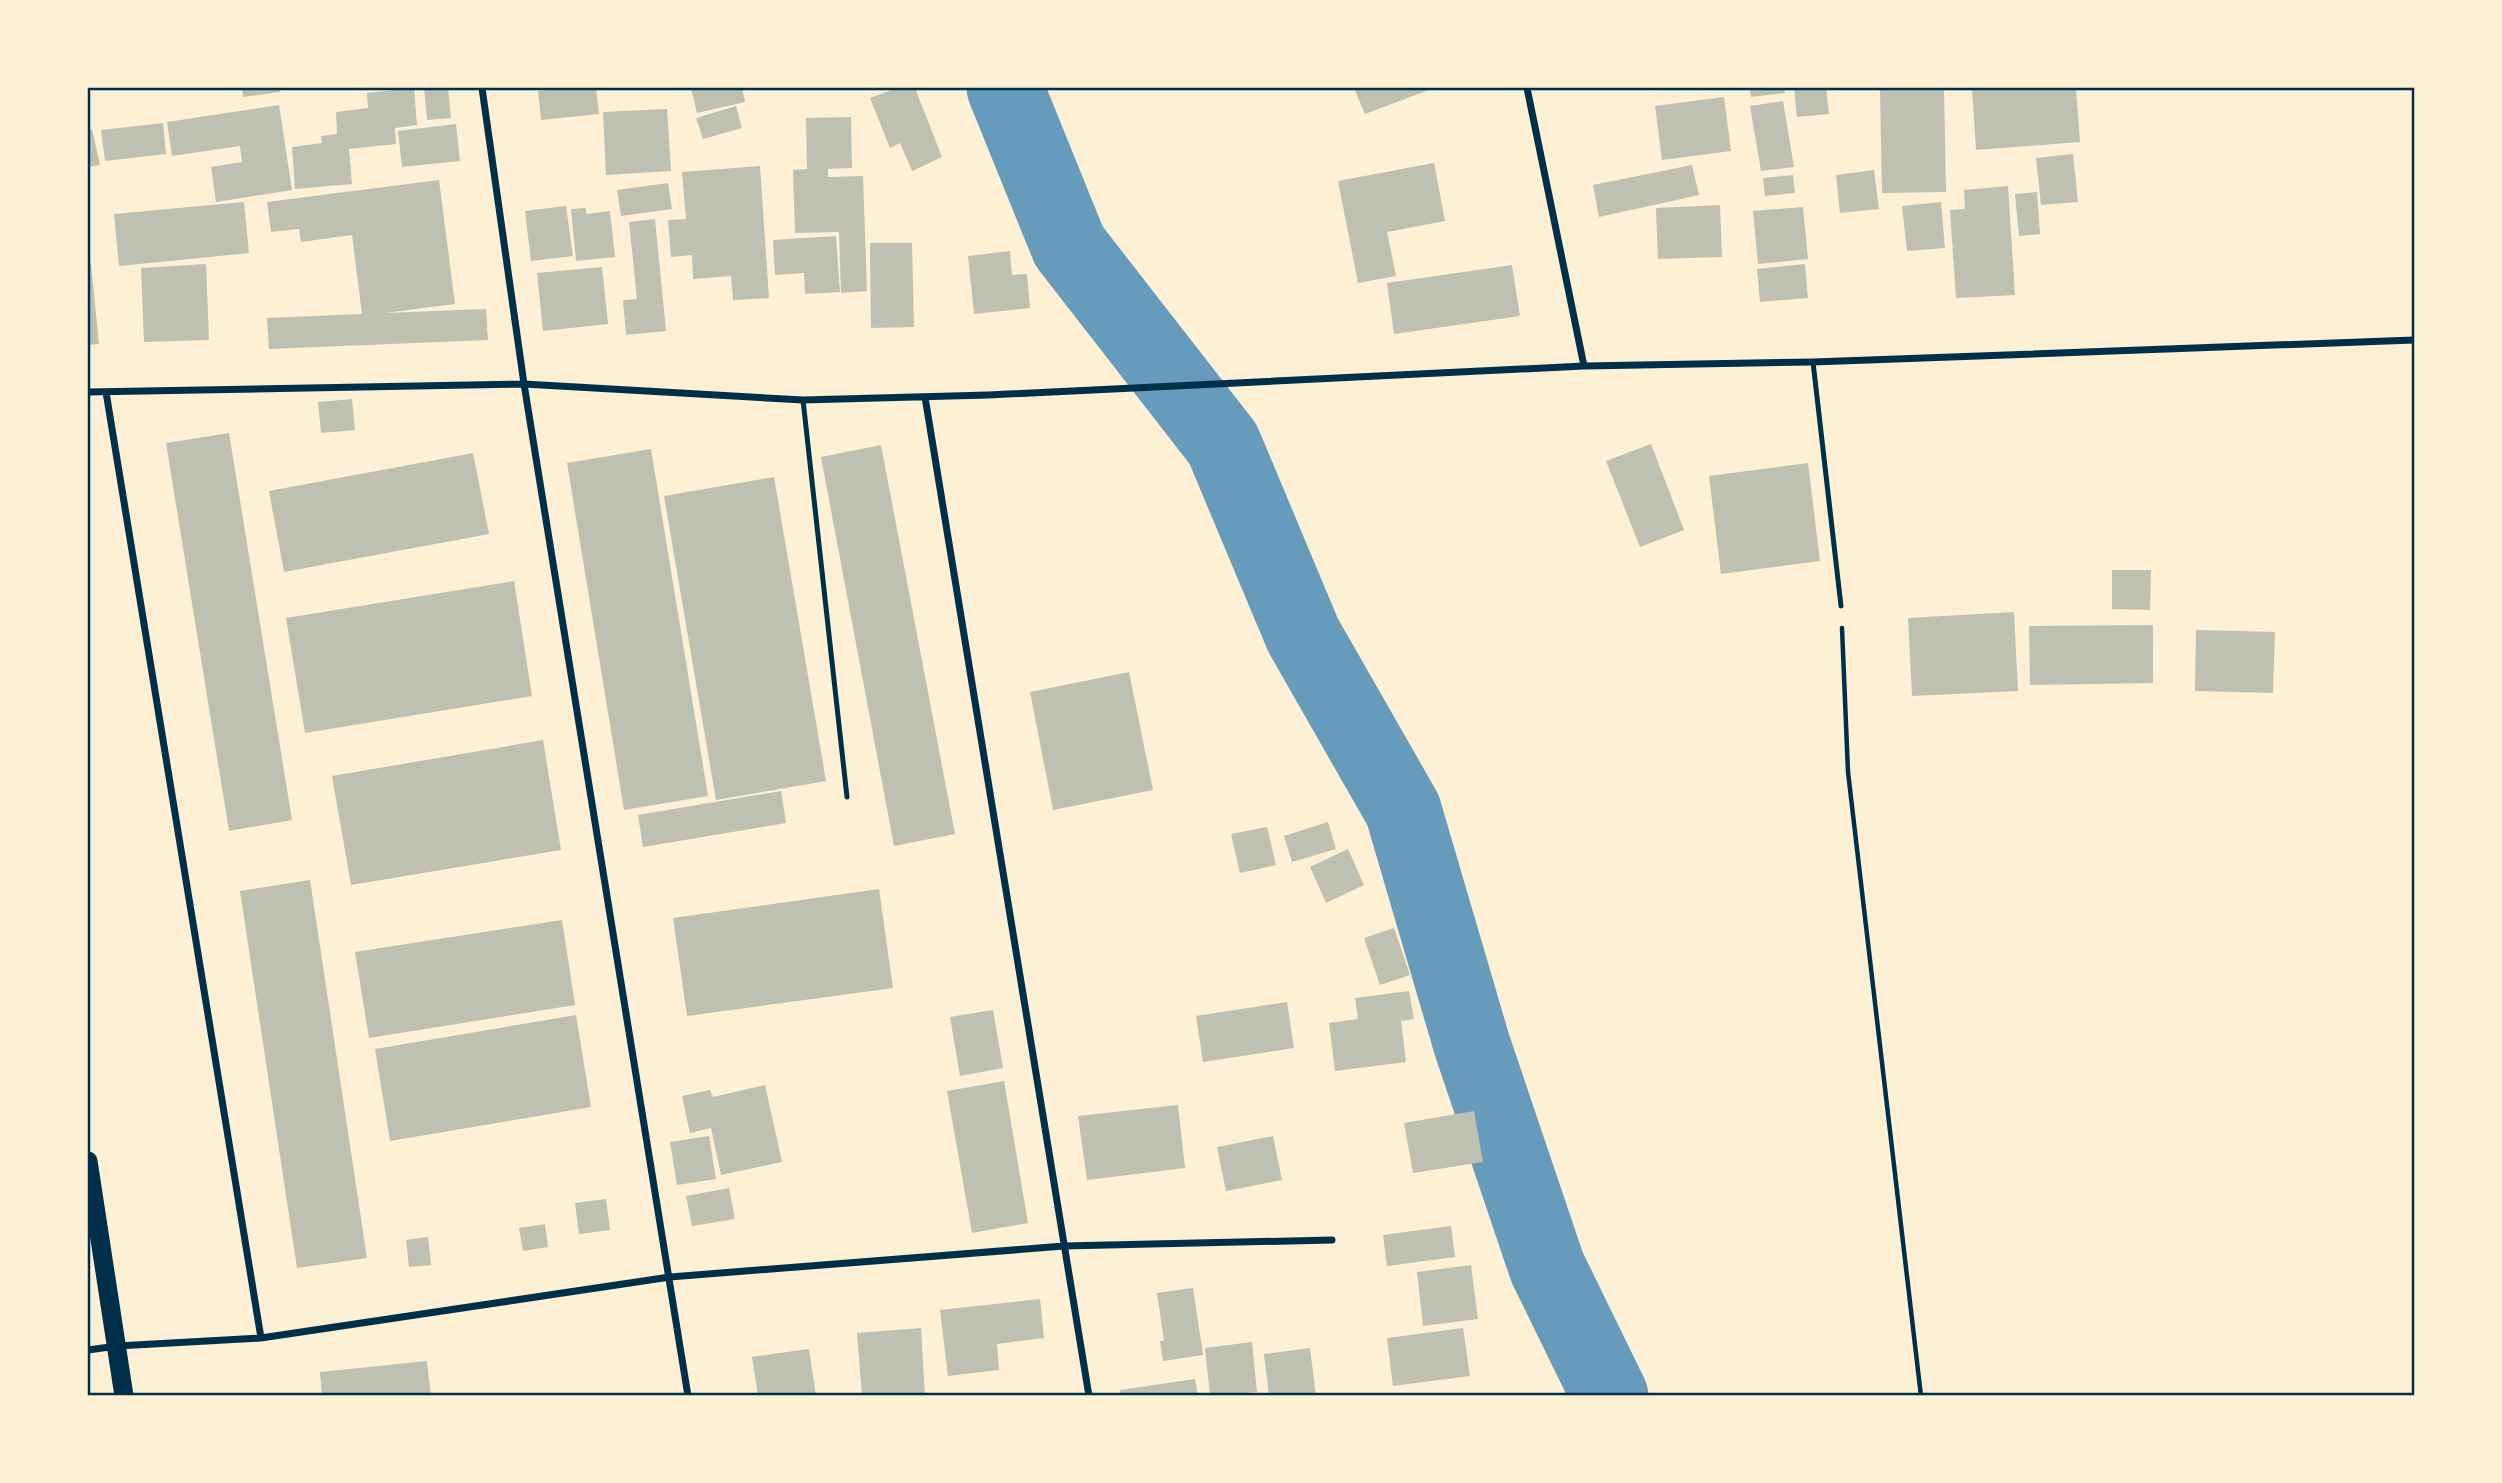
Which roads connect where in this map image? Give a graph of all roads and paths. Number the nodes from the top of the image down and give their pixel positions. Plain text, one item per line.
1 (482, 88) edge
2 (1527, 88) edge
3 (2414, 340) edge
4 (1813, 362) junction
5 (1584, 366) junction
6 (524, 384) junction
7 (106, 391) junction
8 (88, 392) edge
9 (925, 397) junction
10 (803, 400) junction
11 (1842, 607) joint
12 (847, 797) dead end
13 (88, 1161) edge
14 (1332, 1240) dead end
15 (1064, 1246) junction
16 (670, 1277) junction
17 (261, 1338) junction
18 (117, 1346) junction
19 (88, 1350) edge
20 (124, 1395) edge
21 (688, 1395) edge
22 (1089, 1395) edge
23 (1921, 1395) edge

1 - 6 street
2 - 5 street
3 - 4 street
4 - 5 street
4 - 11 lane
5 - 9 street
6 - 7 street
6 - 10 street
6 - 16 street
7 - 8 street
7 - 17 street
9 - 10 street
9 - 15 street
10 - 12 lane
11 - 23 path
13 - 18 highway
14 - 15 street
15 - 16 street
15 - 22 street
16 - 17 street
16 - 21 street
17 - 18 street
18 - 19 street
18 - 20 highway

